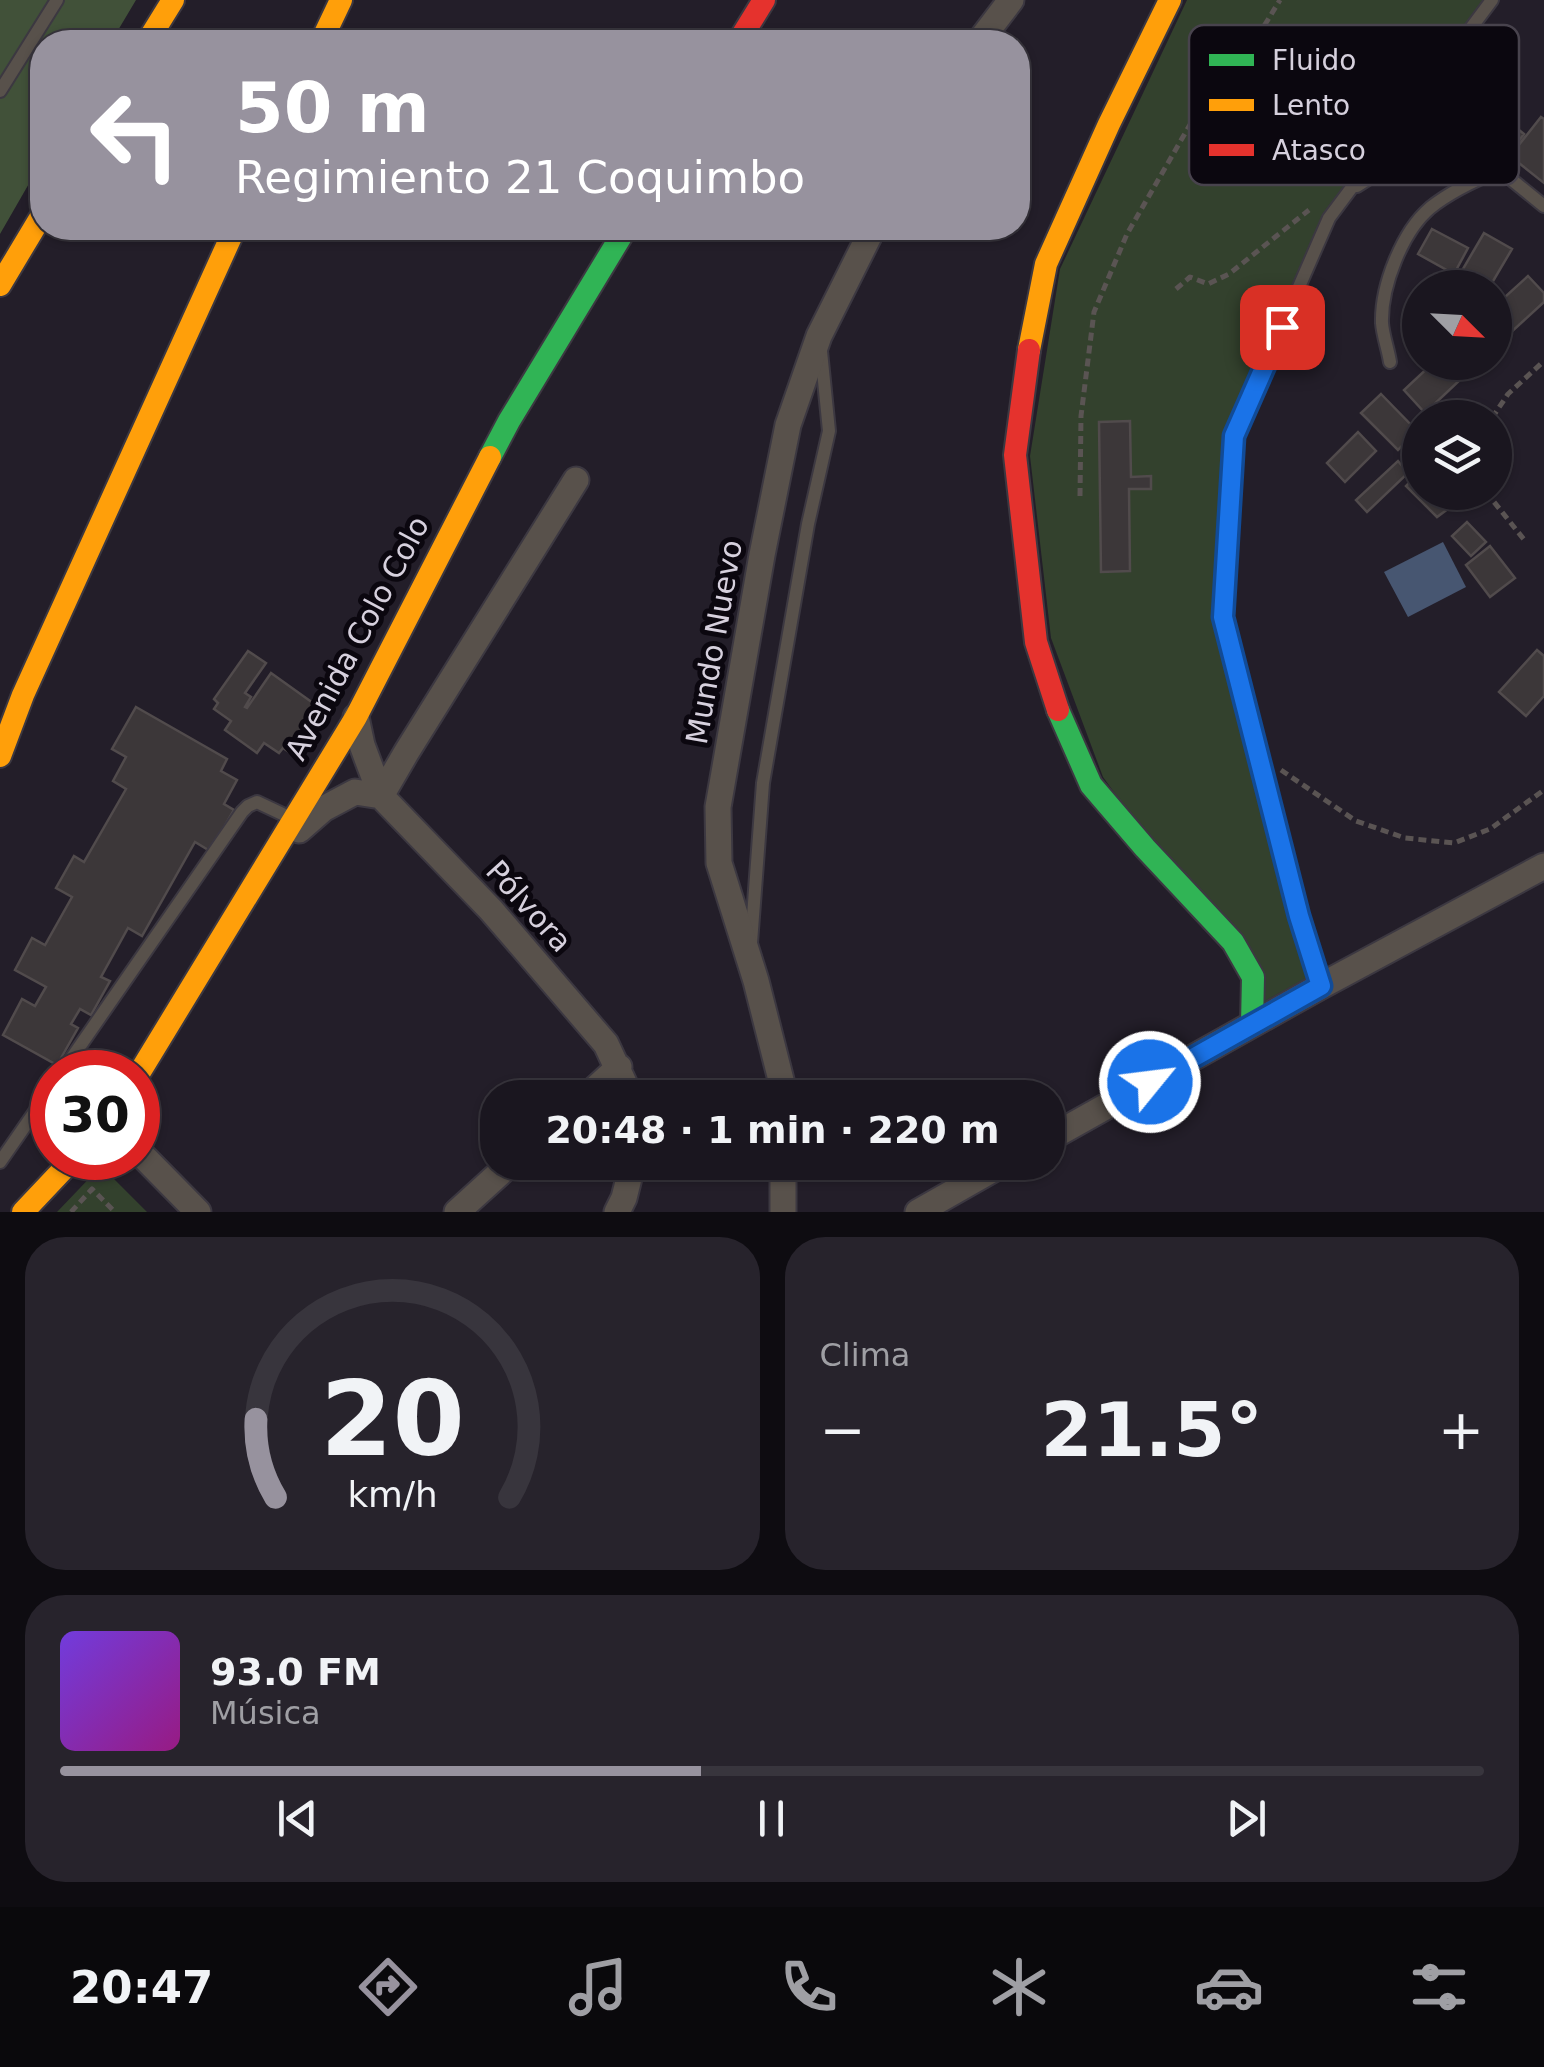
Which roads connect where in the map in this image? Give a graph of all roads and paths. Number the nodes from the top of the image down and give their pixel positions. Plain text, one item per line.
1 (57, 0) edge
2 (172, 0) edge
3 (341, 0) edge
4 (764, 0) edge
5 (1011, 0) edge
6 (1170, 0) edge
7 (1280, 0) edge
8 (1492, 0) edge
9 (1265, 25) edge
10 (1473, 25) edge
11 (38, 30) edge
12 (154, 30) edge
13 (326, 30) edge
14 (745, 30) edge
15 (988, 30) edge
16 (30, 43) edge
17 (0, 90) edge
18 (1189, 126) edge
19 (1354, 185) edge
20 (1358, 185) edge
21 (1465, 185) edge
22 (1518, 185) edge
23 (1350, 190) junction
24 (1544, 206) edge
25 (1312, 208) dead end
26 (30, 235) edge
27 (230, 240) edge
28 (619, 240) edge
29 (867, 240) edge
30 (0, 285) edge
31 (1176, 289) dead end
32 (819, 336) junction
33 (1544, 361) edge
34 (1390, 362) dead end
35 (1504, 400) edge
36 (576, 480) dead end
37 (1080, 496) dead end
38 (1500, 510) edge
39 (1526, 542) dead end
40 (356, 717) junction
41 (1258, 754) junction
42 (0, 756) edge
43 (1544, 790) edge
44 (382, 796) junction
45 (295, 820) junction
46 (277, 850) junction
47 (1544, 866) edge
48 (750, 961) junction
49 (1321, 986) junction
50 (1252, 1024) junction
51 (77, 1050) edge
52 (153, 1050) edge
53 (618, 1067) junction
54 (604, 1080) edge
55 (623, 1080) edge
56 (781, 1080) edge
57 (30, 1119) edge
58 (1065, 1129) edge
59 (0, 1162) edge
60 (160, 1174) edge
61 (53, 1180) edge
62 (493, 1180) edge
63 (628, 1180) edge
64 (783, 1180) edge
65 (974, 1180) edge
66 (23, 1212) edge
67 (71, 1212) edge
68 (115, 1212) edge
69 (198, 1212) edge
70 (458, 1212) edge
71 (617, 1212) edge
72 (783, 1212) edge
73 (918, 1212) edge

1 - 11 lane
2 - 12 street
3 - 13 street
4 - 14 street
5 - 15 street
6 - 50 street
7 - 9 path
8 - 10 lane
16 - 17 lane
18 - 37 path
19 - 23 lane
20 - 23 lane
21 - 34 lane
22 - 24 lane
23 - 41 lane
25 - 31 path
26 - 30 street
27 - 42 street
28 - 40 street, Avenida Colo Colo
29 - 32 street, Mundo Nuevo
32 - 48 lane, Mundo Nuevo
32 - 48 street, Mundo Nuevo
33 - 35 path
36 - 44 street
38 - 39 path
40 - 44 street, Pólvora
40 - 45 street, Avenida Colo Colo
41 - 43 path
41 - 49 lane
44 - 46 street
44 - 53 street, Pólvora
45 - 46 street, Avenida Colo Colo
45 - 51 lane
46 - 52 street, Avenida Colo Colo
47 - 49 street
48 - 56 street, Mundo Nuevo
49 - 50 street
50 - 58 street
53 - 54 street
53 - 55 street, Pólvora
57 - 59 lane
60 - 69 street
61 - 66 street
62 - 70 street
63 - 71 street
64 - 72 street
65 - 73 street
67 - 68 path

